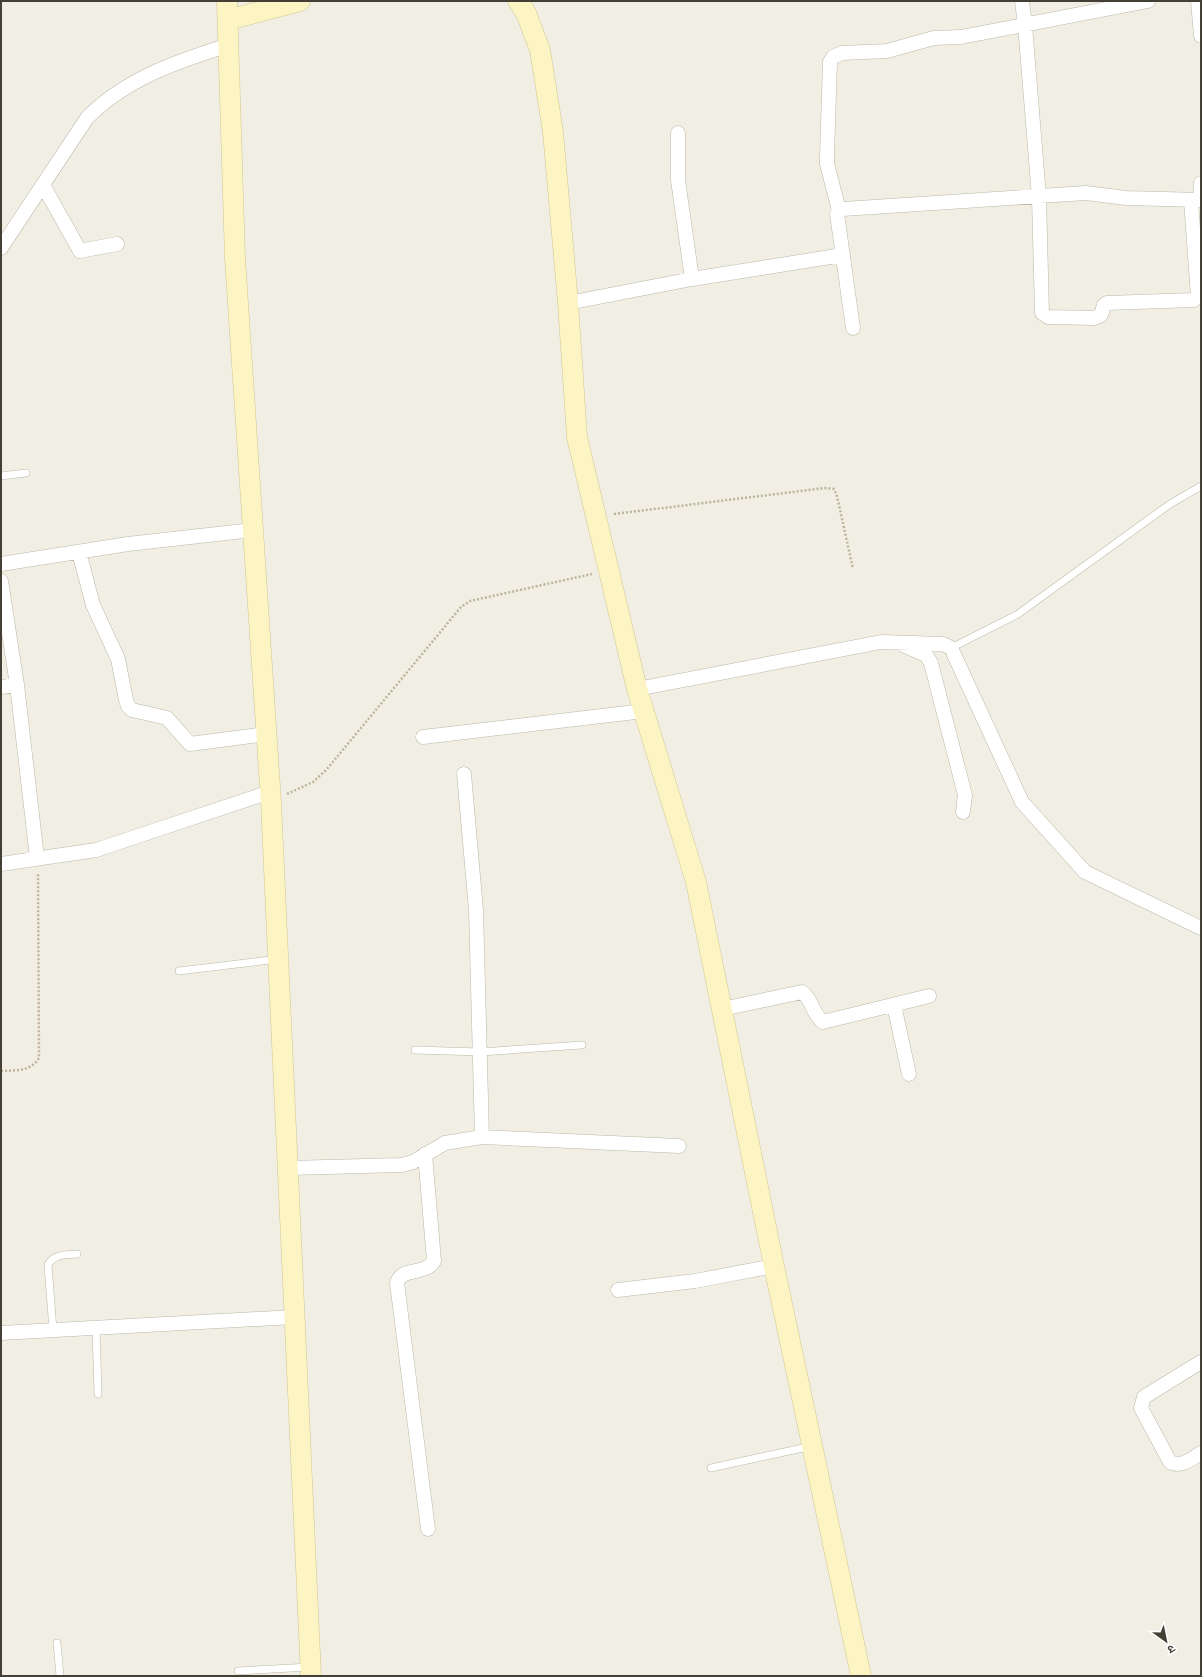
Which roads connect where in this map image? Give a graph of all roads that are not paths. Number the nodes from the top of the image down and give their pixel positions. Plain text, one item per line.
1 (227, 1) edge
2 (300, 1) edge
3 (518, 1) edge
4 (1022, 1) edge
5 (1148, 1) edge
6 (1198, 1) edge
7 (228, 20) junction
8 (1025, 25) junction
9 (1201, 36) edge
10 (229, 45) junction
11 (678, 132) dead end
12 (1201, 183) edge
13 (44, 185) junction
14 (1039, 197) junction
15 (1197, 200) edge
16 (839, 210) junction
17 (117, 244) dead end
18 (1, 248) edge
19 (843, 255) junction
20 (692, 280) junction
21 (568, 303) junction
22 (853, 328) dead end
23 (26, 474) dead end
24 (1, 476) edge
25 (1201, 486) edge
26 (253, 530) junction
27 (79, 552) junction
28 (1, 564) edge
29 (1, 581) edge
30 (898, 642) junction
31 (951, 648) junction
32 (17, 685) junction
33 (1, 687) edge
34 (637, 689) junction
35 (644, 711) junction
36 (266, 734) junction
37 (423, 737) dead end
38 (464, 774) dead end
39 (270, 797) junction
40 (963, 812) dead end
41 (37, 858) junction
42 (1, 864) edge
43 (1201, 928) edge
44 (278, 959) junction
45 (179, 971) dead end
46 (928, 996) dead end
47 (894, 1005) junction
48 (722, 1009) junction
49 (582, 1045) dead end
50 (415, 1050) dead end
51 (480, 1052) junction
52 (909, 1074) dead end
53 (482, 1137) junction
54 (679, 1146) dead end
55 (425, 1154) junction
56 (288, 1168) junction
57 (77, 1254) dead end
58 (774, 1266) junction
59 (618, 1290) dead end
60 (294, 1317) junction
61 (96, 1328) junction
62 (53, 1330) junction
63 (1, 1333) edge
64 (1201, 1362) edge
65 (98, 1394) dead end
66 (812, 1446) junction
67 (1201, 1453) edge
68 (711, 1468) dead end
69 (428, 1528) dead end
70 (57, 1643) dead end
71 (238, 1671) dead end
72 (311, 1671) edge
73 (60, 1676) edge
74 (860, 1676) edge

1 - 7 street
2 - 7 street
3 - 21 street
4 - 8 street
5 - 8 street
6 - 9 street
7 - 10 street
8 - 14 street
8 - 16 street
10 - 13 street
10 - 26 street
11 - 20 street
12 - 15 street
13 - 17 street
13 - 18 street
14 - 15 street
14 - 15 street
14 - 16 street
16 - 19 street
19 - 20 street
19 - 22 street
20 - 21 street
21 - 34 street
23 - 24 lane
25 - 31 lane
26 - 27 street
26 - 36 street
27 - 28 street
27 - 36 street
29 - 32 street
30 - 31 street
30 - 34 street
30 - 40 street
31 - 43 street
32 - 33 street
32 - 41 street
34 - 35 street
35 - 37 street
35 - 48 street
36 - 39 street
38 - 51 street
39 - 41 street
39 - 44 street
41 - 42 street
44 - 45 lane
44 - 56 street
46 - 47 street
47 - 48 street
47 - 52 street
48 - 58 street
49 - 51 lane
50 - 51 lane
51 - 53 street
53 - 54 street
53 - 55 street
55 - 56 street
55 - 69 street
56 - 60 street
57 - 62 lane
58 - 59 street
58 - 66 street
60 - 61 street
60 - 72 street
61 - 62 street
61 - 65 lane
62 - 63 street
64 - 67 street
66 - 68 lane
66 - 74 street
70 - 73 lane
71 - 72 lane

